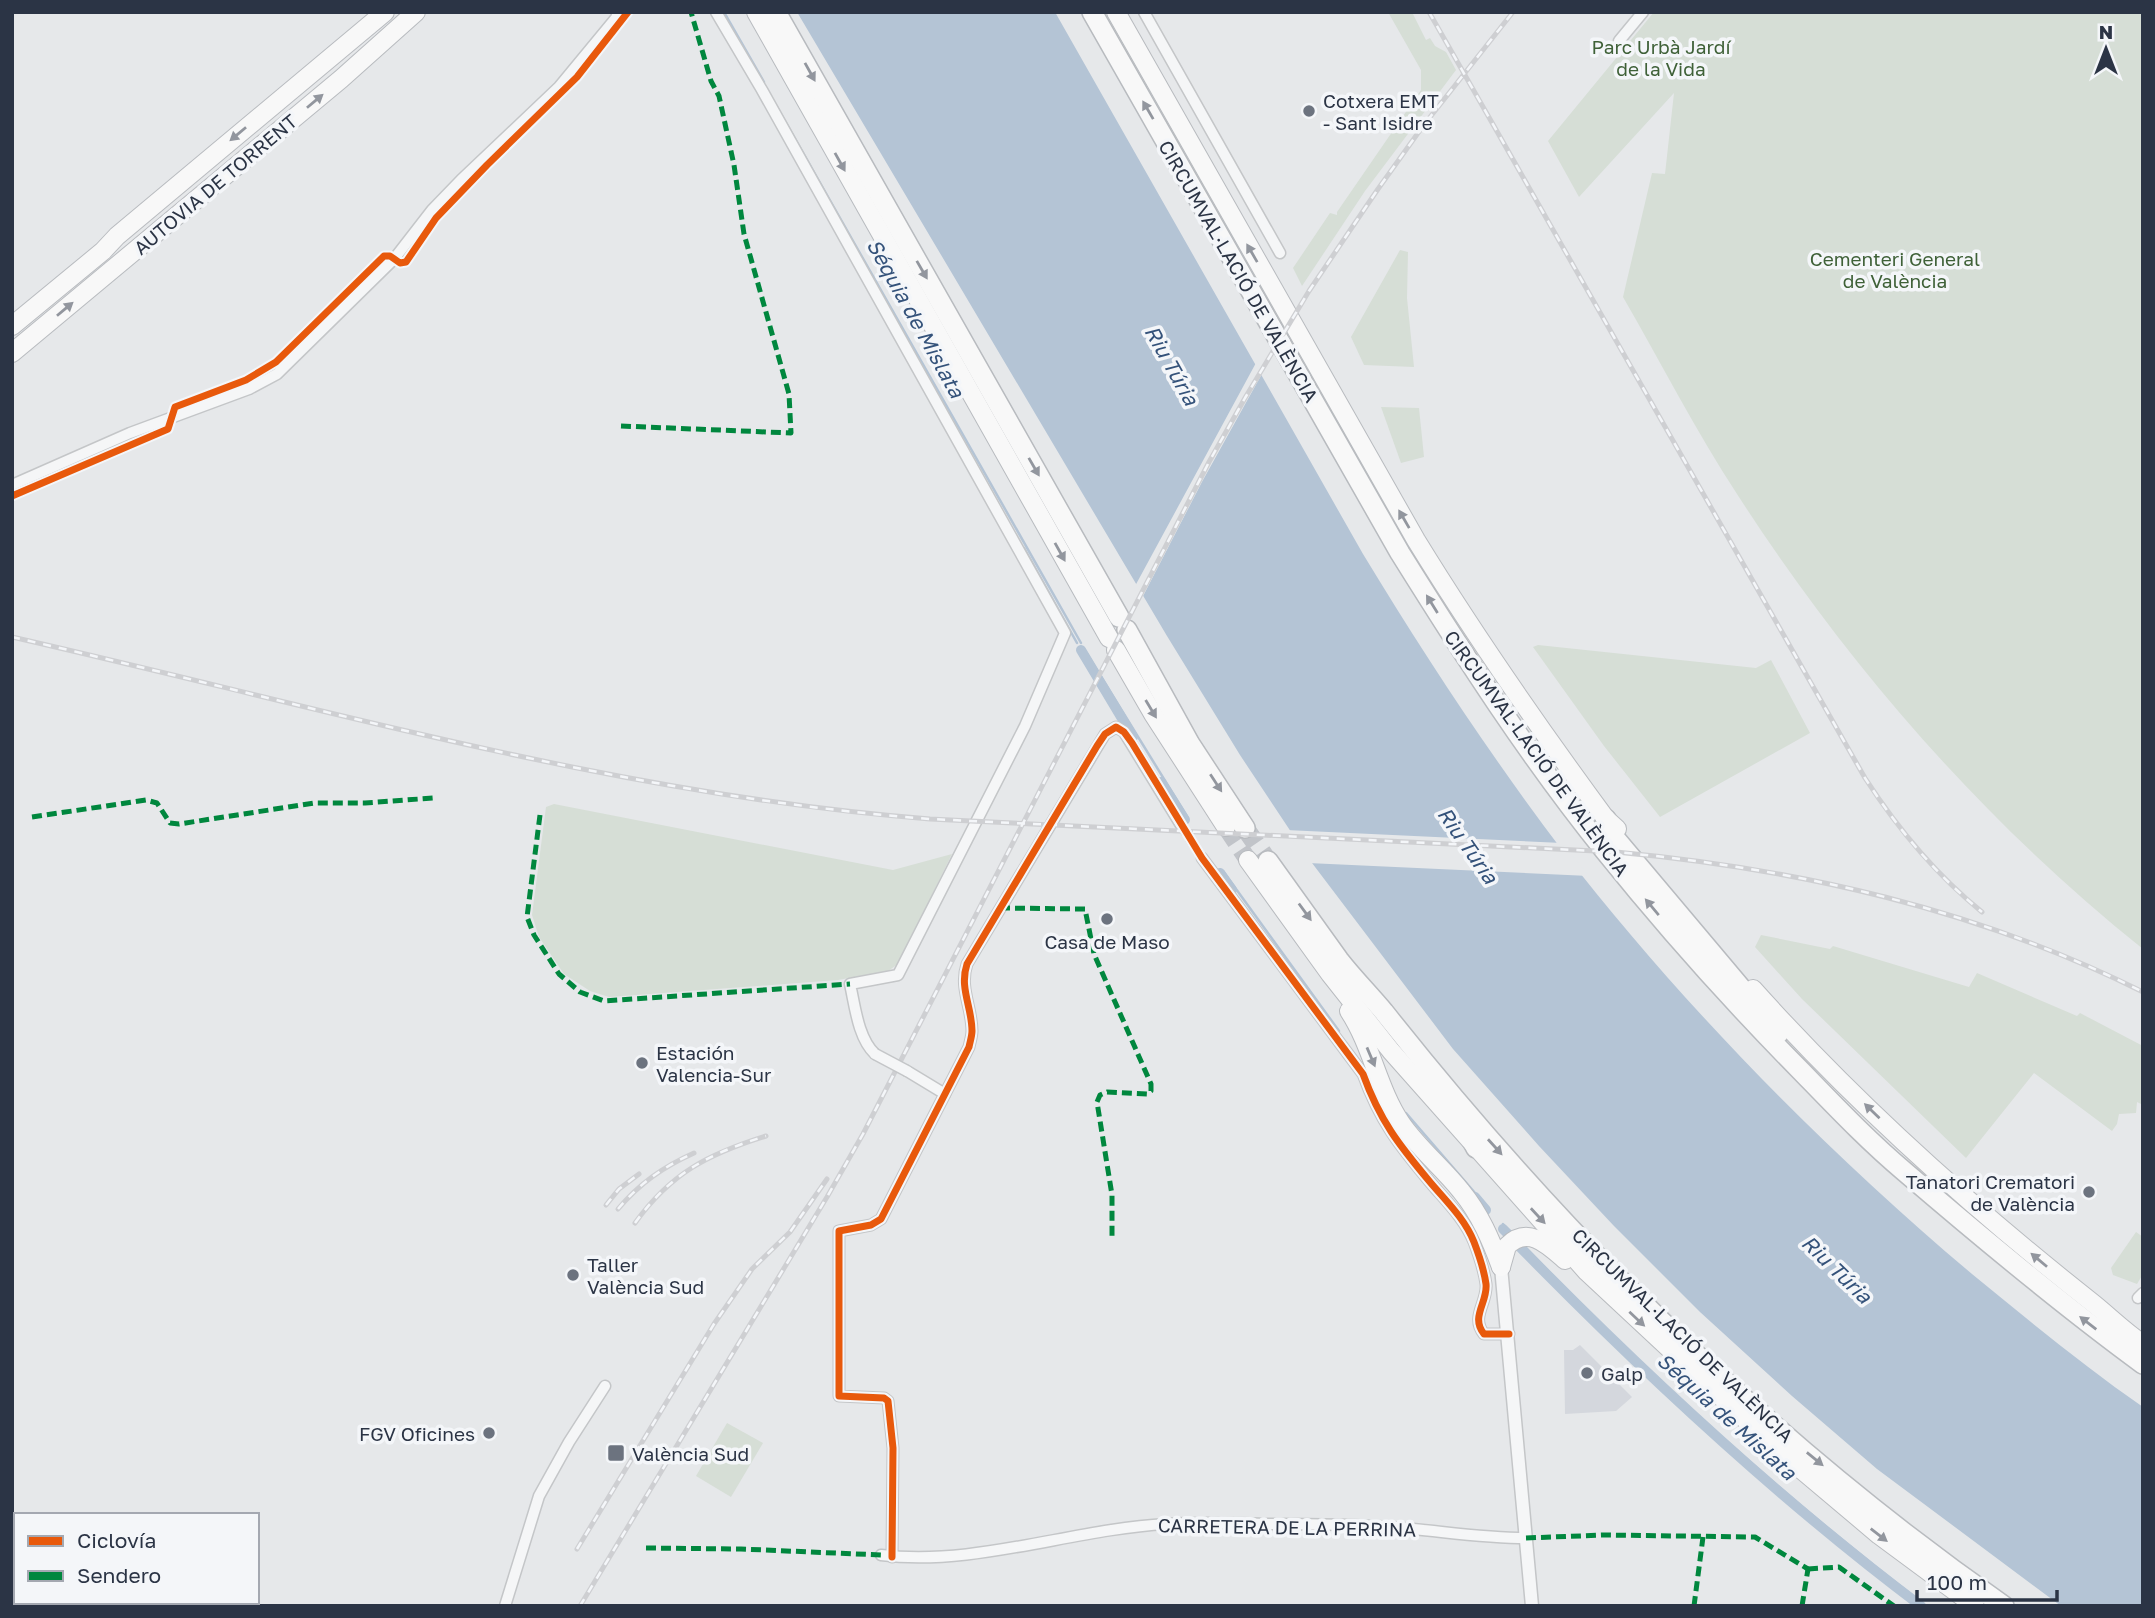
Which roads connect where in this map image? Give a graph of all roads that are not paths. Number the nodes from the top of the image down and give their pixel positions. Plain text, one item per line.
1 (385, 12) edge
2 (416, 12) edge
3 (428, 12) edge
4 (618, 12) edge
5 (716, 12) edge
6 (745, 12) edge
7 (756, 12) edge
8 (776, 12) edge
9 (1092, 12) edge
10 (1116, 12) edge
11 (1144, 12) edge
12 (1643, 12) edge
13 (770, 38) junction
14 (1619, 41) dead end
15 (341, 79) junction
16 (117, 236) junction
17 (1280, 253) dead end
18 (12, 312) edge
19 (12, 326) edge
20 (12, 353) edge
21 (12, 485) edge
22 (1118, 634) junction
23 (1606, 819) junction
24 (1181, 825) tunnel mouth
25 (1235, 827) tunnel mouth
26 (1202, 858) tunnel mouth
27 (1258, 861) tunnel mouth
28 (1336, 968) junction
29 (945, 1094) junction
30 (1476, 1148) joint
31 (1921, 1184) junction
32 (1501, 1267) junction
33 (1587, 1272) junction
34 (2112, 1318) junction
35 (1509, 1334) junction
36 (2143, 1335) edge
37 (2143, 1344) edge
38 (2143, 1364) edge
39 (605, 1386) dead end
40 (1526, 1538) junction
41 (505, 1606) edge
42 (1532, 1606) edge
43 (1975, 1606) edge
44 (2004, 1606) edge

1 -> 16 highway, AUTOVIA DE TORRENT
2 - 15 highway, AUTOVIA DE TORRENT
3 - 15 highway
4 - 21 street
5 - 29 street, bridge
6 - 13 highway
7 - 13 highway
8 -> 22 highway
31 -> 9 highway, CIRCUMVAL·LACIÓ DE VALÈNCIA
23 -> 10 highway, CIRCUMVAL·LACIÓ DE VALÈNCIA
11 - 17 street
12 - 14 street
13 -> 22 highway
20 -> 15 highway, AUTOVIA DE TORRENT
16 - 18 highway
16 - 19 highway, AUTOVIA DE TORRENT
22 -> 25 highway
23 - 31 highway
34 -> 23 highway, CIRCUMVAL·LACIÓ DE VALÈNCIA
24 - 29 street
26 - 35 street
27 -> 28 highway, CIRCUMVAL·LACIÓ DE VALÈNCIA
28 - 30 highway
28 -> 32 highway
28 -> 44 highway, CIRCUMVAL·LACIÓ DE VALÈNCIA
29 - 40 street, CARRETERA DE LA PERRINA
30 -> 33 highway, CIRCUMVAL·LACIÓ DE VALÈNCIA
38 -> 31 highway, CIRCUMVAL·LACIÓ DE VALÈNCIA
32 - 33 highway
32 - 35 street
33 -> 43 highway, CIRCUMVAL·LACIÓ DE VALÈNCIA
34 - 36 highway
34 - 37 highway, CIRCUMVAL·LACIÓ DE VALÈNCIA
35 - 40 street
39 - 41 street
40 - 42 street

